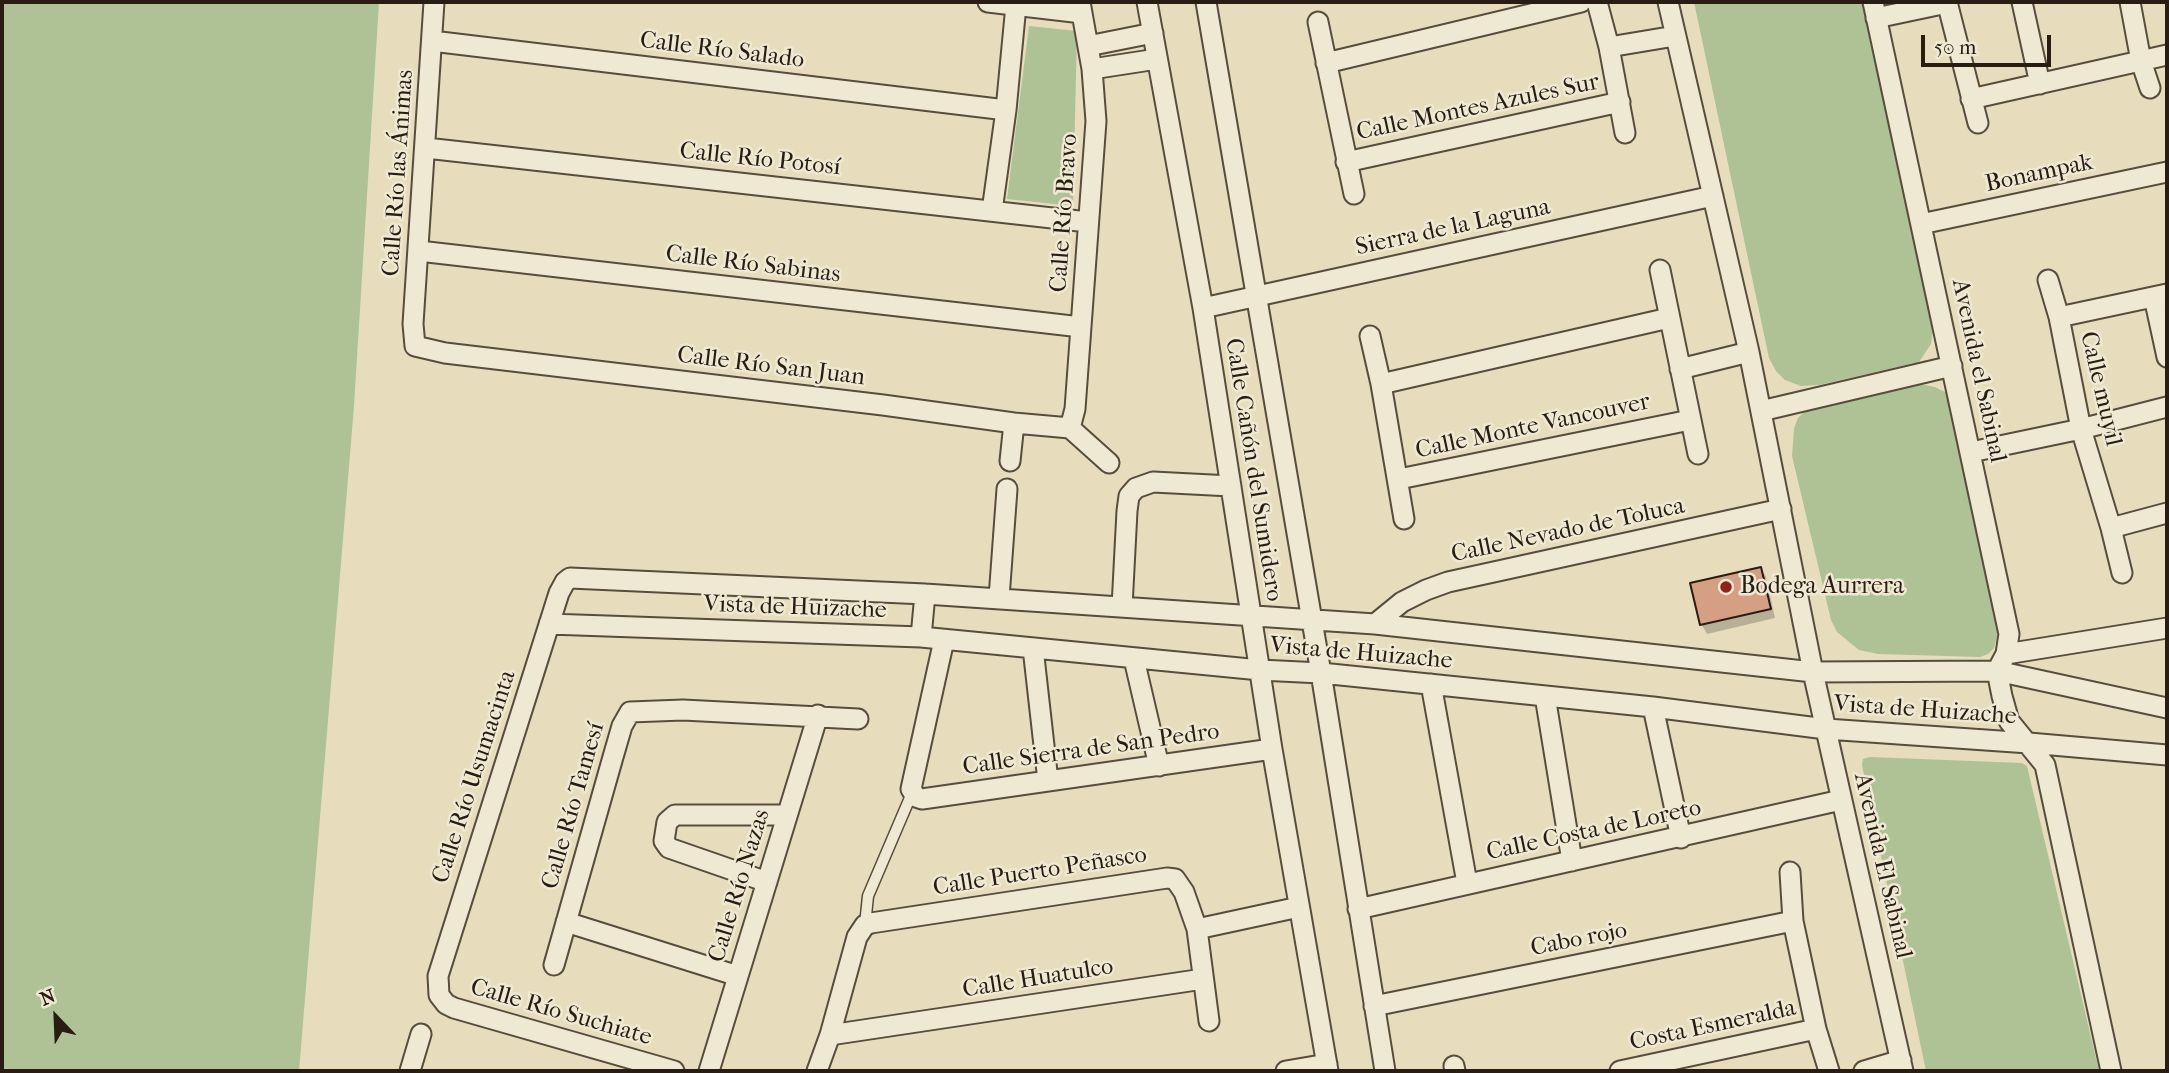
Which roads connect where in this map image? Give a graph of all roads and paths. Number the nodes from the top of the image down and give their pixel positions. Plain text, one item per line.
1 (434, 2) edge
2 (988, 2) edge
3 (1147, 2) edge
4 (1206, 2) edge
5 (1581, 2) edge
6 (1597, 2) edge
7 (1668, 2) edge
8 (2022, 2) edge
9 (2130, 2) edge
10 (1947, 3) edge
11 (1016, 5) junction
12 (1081, 7) edge
13 (1874, 10) edge
14 (1318, 22) dead end
15 (1153, 33) junction
16 (1675, 36) junction
17 (432, 41) junction
18 (1088, 46) junction
19 (1609, 47) junction
20 (2167, 55) edge
21 (1157, 59) junction
22 (2141, 61) junction
23 (1326, 63) junction
24 (1092, 69) junction
25 (2040, 84) junction
26 (2150, 88) dead end
27 (1971, 99) junction
28 (1620, 102) junction
29 (1006, 110) junction
30 (1978, 123) dead end
31 (1625, 132) dead end
32 (426, 148) junction
33 (1346, 162) junction
34 (2167, 172) edge
35 (1354, 194) dead end
36 (1713, 196) junction
37 (992, 211) junction
38 (1088, 222) junction
39 (1921, 224) junction
40 (419, 251) junction
41 (1660, 270) dead end
42 (2048, 280) dead end
43 (2161, 295) edge
44 (1256, 296) junction
45 (1203, 308) junction
46 (2059, 317) junction
47 (1669, 318) junction
48 (1080, 327) junction
49 (1370, 336) dead end
50 (415, 346) joint
51 (1749, 352) junction
52 (2167, 357) edge
53 (1952, 366) junction
54 (1680, 369) junction
55 (1381, 384) junction
56 (2167, 407) edge
57 (1761, 411) junction
58 (1690, 420) junction
59 (1014, 423) junction
60 (1070, 428) junction
61 (2081, 429) junction
62 (1971, 452) junction
63 (1698, 454) dead end
64 (1010, 461) dead end
65 (1109, 463) dead end
66 (1399, 479) junction
67 (1231, 486) junction
68 (1007, 489) dead end
69 (1781, 509) junction
70 (2167, 513) edge
71 (1404, 519) dead end
72 (2111, 528) junction
73 (2122, 573) dead end
74 (570, 578) joint
75 (925, 594) junction
76 (999, 598) junction
77 (1122, 607) junction
78 (1251, 617) junction
79 (1311, 621) junction
80 (549, 624) junction
81 (1375, 624) junction
82 (2167, 628) edge
83 (921, 637) junction
84 (944, 640) junction
85 (1033, 648) junction
86 (1134, 659) junction
87 (2002, 663) junction
88 (1260, 670) junction
89 (1812, 672) junction
90 (1321, 673) junction
91 (1431, 684) junction
92 (1545, 696) junction
93 (1653, 707) junction
94 (2167, 708) edge
95 (818, 715) junction
96 (858, 719) dead end
97 (1826, 729) junction
98 (2029, 743) junction
99 (1272, 749) junction
100 (2167, 755) edge
101 (1159, 766) junction
102 (1048, 781) junction
103 (914, 795) junction
104 (1841, 800) junction
105 (788, 815) junction
106 (1681, 838) junction
107 (1572, 860) junction
108 (1790, 872) dead end
109 (767, 882) junction
110 (1466, 883) junction
111 (1299, 907) junction
112 (1358, 909) junction
113 (1793, 921) junction
114 (566, 922) junction
115 (863, 928) junction
116 (1197, 929) junction
117 (554, 965) dead end
118 (738, 976) junction
119 (1203, 979) junction
120 (439, 995) joint
121 (1374, 1006) junction
122 (1209, 1021) dead end
123 (1816, 1029) junction
124 (421, 1034) dead end
125 (831, 1035) junction
126 (1902, 1066) edge
127 (1328, 1068) edge
128 (410, 1071) edge
129 (674, 1071) edge
130 (709, 1071) edge
131 (817, 1071) edge
132 (1286, 1071) edge
133 (1385, 1071) edge
134 (1620, 1071) edge
135 (1829, 1071) edge
136 (1864, 1071) edge
137 (2111, 1071) edge

1 - 17 street, Calle Río las Ánimas
2 - 11 street
3 - 15 street, Calle Cañón del Sumidero
4 - 44 street, Calle Cañón del Sumidero
5 - 23 street
6 - 19 street
7 - 16 street
8 - 25 street
9 - 22 street
10 - 13 street
10 - 27 street
11 - 12 street
11 - 29 street
12 - 18 street, Calle Río Bravo
13 - 39 street, Avenida el Sabinal
14 - 23 street
15 - 18 street
15 - 21 street, Calle Cañón del Sumidero
16 - 19 street
16 - 36 street
17 - 29 street, Calle Río Salado
17 - 32 street, Calle Río las Ánimas
18 - 24 street, Calle Río Bravo
19 - 28 street
20 - 22 street
21 - 24 street
21 - 45 street, Calle Cañón del Sumidero
22 - 25 street
22 - 26 street
23 - 33 street
24 - 38 street, Calle Río Bravo
25 - 27 street
27 - 30 street
28 - 31 street
28 - 33 street, Calle Montes Azules Sur
29 - 37 street
32 - 37 street, Calle Río Potosí
32 - 40 street, Calle Río las Ánimas
33 - 35 street
34 - 39 street, Bonampak
36 - 44 street, Sierra de la Laguna
36 - 51 street
37 - 38 street, Calle Río Potosí
38 - 48 street, Calle Río Bravo
39 - 53 street, Avenida el Sabinal
40 - 48 street, Calle Río Sabinas
40 - 50 street, Calle Río las Ánimas
41 - 47 street
42 - 46 street
43 - 46 street, Calle muyil
43 - 52 street, Calle muyil
44 - 45 street, Sierra de la Laguna
44 - 79 street, Calle Cañón del Sumidero
45 - 67 street, Calle Cañón del Sumidero
46 - 61 street, Calle muyil
47 - 54 street
47 - 55 street
48 - 60 street, Calle Río Bravo
49 - 55 street, Calle Monte Vancouver
50 - 59 street, Calle Río San Juan
51 - 54 street
51 - 57 street
53 - 57 street
53 - 62 street, Avenida el Sabinal
54 - 58 street
55 - 66 street, Calle Monte Vancouver
56 - 61 street
57 - 69 street
58 - 63 street
58 - 66 street, Calle Monte Vancouver
59 - 60 street, Calle Río San Juan
59 - 64 street
60 - 65 street
61 - 62 street
61 - 72 street, Calle muyil
62 - 87 street, Avenida el Sabinal
66 - 71 street
67 - 77 street
67 - 78 street, Calle Cañón del Sumidero
68 - 76 street
69 - 81 street, Calle Nevado de Toluca
69 - 89 street
70 - 72 street
72 - 73 street, Calle muyil
74 - 75 street, Vista de Huizache
74 - 80 street, Calle Río Usumacinta
75 - 76 street, Vista de Huizache
75 - 83 street
76 - 77 street, Vista de Huizache
77 - 78 street, Vista de Huizache
78 - 79 street, Vista de Huizache
78 - 88 street, Calle Cañón del Sumidero
79 - 81 street, Vista de Huizache
79 - 90 street, Calle Cañón del Sumidero
80 - 83 street, Vista de Huizache
80 - 120 street, Calle Río Usumacinta
81 - 89 street, Vista de Huizache
82 - 87 street
83 - 84 street, Vista de Huizache
84 - 85 street, Vista de Huizache
84 - 103 street
85 - 86 street, Vista de Huizache
85 - 102 street
86 - 88 street, Vista de Huizache
86 - 101 street
87 - 89 street, Vista de Huizache
87 - 94 street, Vista de Huizache
87 - 98 street, Avenida el Sabinal
88 - 90 street, Vista de Huizache
88 - 99 street, Calle Cañón del Sumidero
89 - 97 street, Avenida El Sabinal
90 - 91 street, Vista de Huizache
90 - 112 street, Calle Cañón del Sumidero
91 - 92 street, Vista de Huizache
91 - 110 street
92 - 93 street, Vista de Huizache
92 - 107 street
93 - 97 street, Vista de Huizache
93 - 106 street
95 - 96 street
95 - 105 street, Calle Río Nazas
95 - 114 street, Calle Río Tamesí
97 - 98 street, Vista de Huizache
97 - 104 street, Avenida El Sabinal
98 - 100 street, Vista de Huizache
98 - 137 street
99 - 101 street, Calle Sierra de San Pedro
99 - 111 street, Calle Cañón del Sumidero
101 - 102 street, Calle Sierra de San Pedro
102 - 103 street, Calle Sierra de San Pedro
103 - 115 lane
104 - 106 street, Calle Costa de Loreto
104 - 126 street, Avenida El Sabinal
105 - 109 street, Calle Río Nazas
105 - 109 street
106 - 107 street, Calle Costa de Loreto
107 - 110 street, Calle Costa de Loreto
108 - 113 street
109 - 118 street, Calle Río Nazas
110 - 112 street, Calle Costa de Loreto
111 - 116 street
111 - 127 street, Calle Cañón del Sumidero
112 - 121 street, Calle Cañón del Sumidero
113 - 121 street, Cabo rojo
113 - 123 street
114 - 117 street
114 - 118 street, Calle Río Tamesí
115 - 116 street, Calle Puerto Peñasco
115 - 125 street
116 - 119 street
118 - 130 street, Calle Río Nazas
119 - 122 street
119 - 125 street, Calle Huatulco
120 - 129 street, Calle Río Suchiate
121 - 133 street, Calle Cañón del Sumidero
123 - 134 street, Costa Esmeralda
123 - 135 street
124 - 128 street
125 - 131 street
126 - 136 street
127 - 132 street

